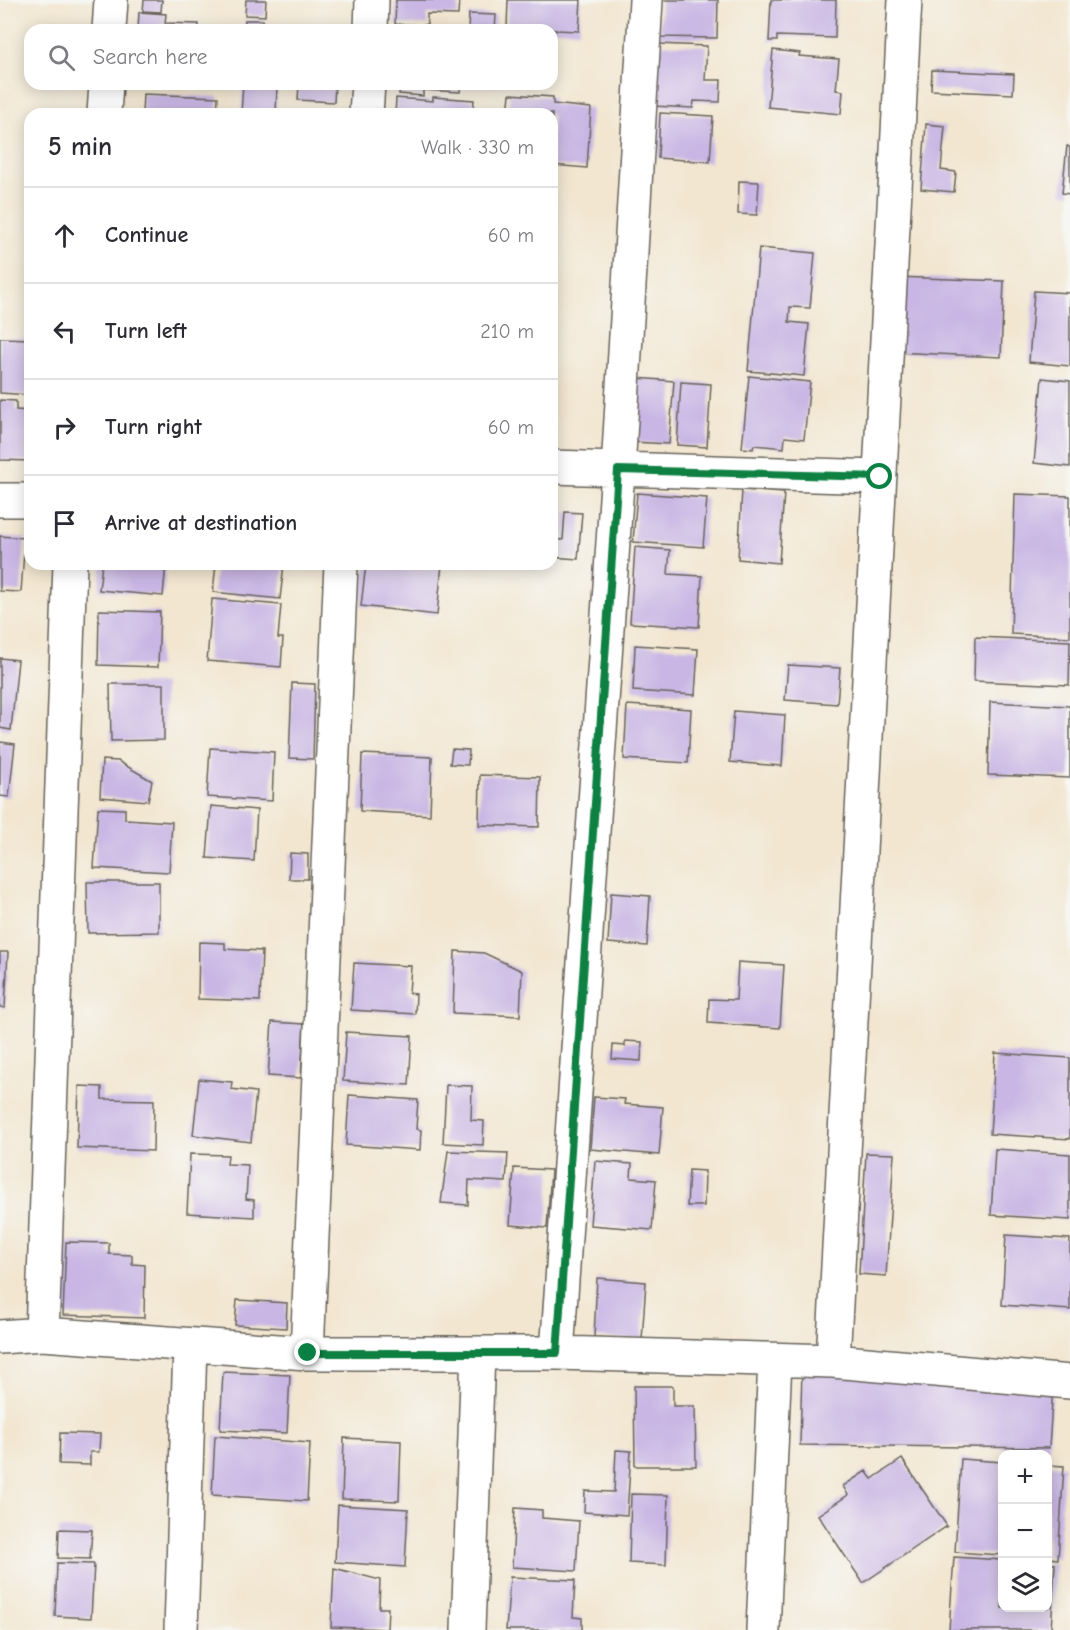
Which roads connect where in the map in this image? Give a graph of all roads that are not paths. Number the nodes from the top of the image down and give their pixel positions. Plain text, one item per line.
1 (111, 0) edge
2 (372, 0) edge
3 (646, 0) edge
4 (905, 0) edge
5 (109, 24) edge
6 (371, 24) edge
7 (106, 90) edge
8 (368, 90) edge
9 (104, 108) edge
10 (366, 108) edge
11 (558, 467) edge
12 (618, 470) junction
13 (880, 477) junction
14 (0, 500) edge
15 (24, 500) edge
16 (70, 570) edge
17 (341, 570) edge
18 (42, 1334) junction
19 (0, 1337) edge
20 (190, 1346) junction
21 (308, 1353) junction
22 (478, 1353) junction
23 (557, 1353) junction
24 (775, 1360) junction
25 (833, 1361) junction
26 (1070, 1382) edge
27 (181, 1630) edge
28 (468, 1630) edge
29 (763, 1630) edge

1 - 5 street
2 - 6 street
3 - 12 street
4 - 13 street
7 - 9 street
8 - 10 street
11 - 12 street
12 - 13 street
12 - 23 street
13 - 25 street
14 - 15 street
16 - 18 street
17 - 21 street
18 - 19 street
18 - 20 street
20 - 21 street
20 - 27 street
21 - 22 street
22 - 23 street
22 - 28 street
23 - 24 street
24 - 25 street
24 - 29 street
25 - 26 street

